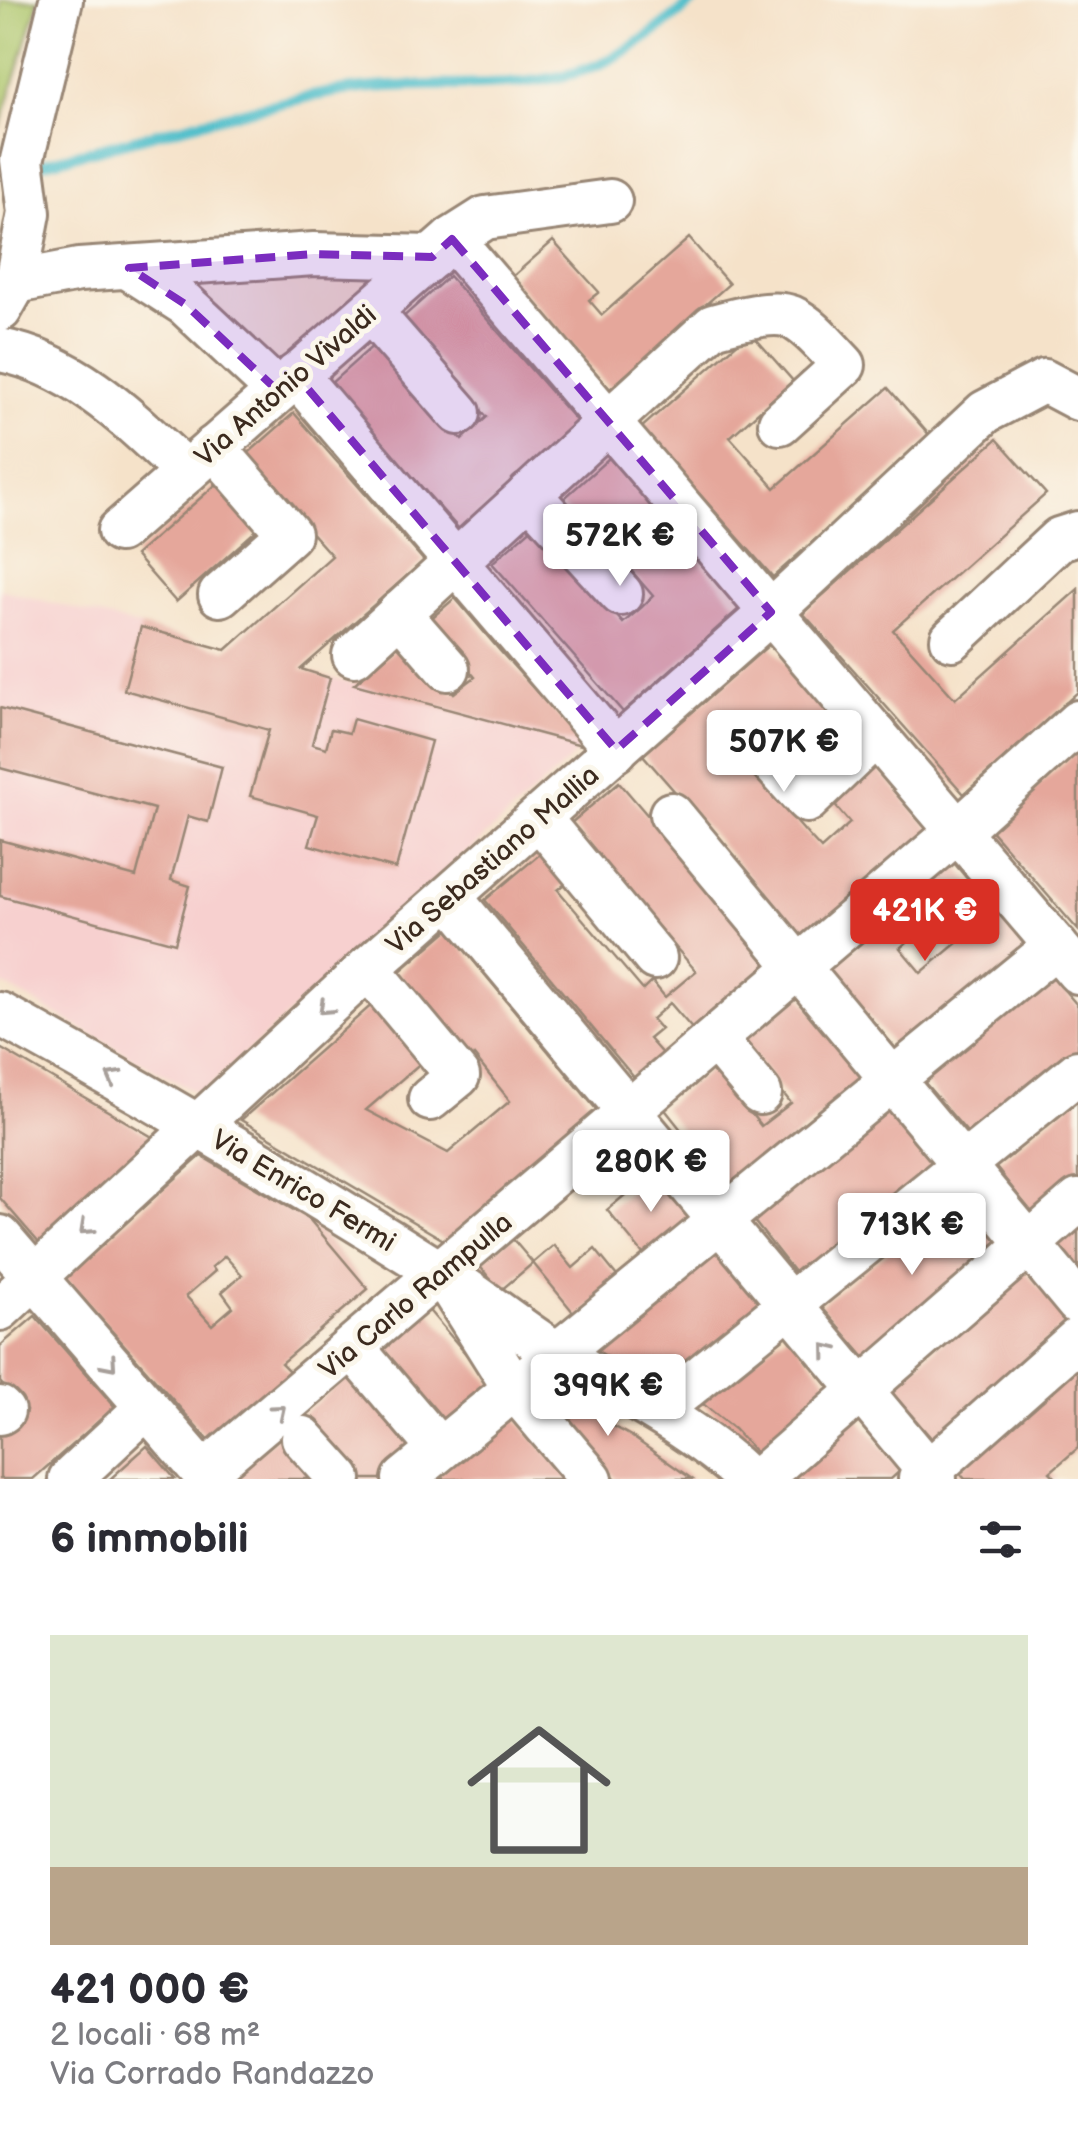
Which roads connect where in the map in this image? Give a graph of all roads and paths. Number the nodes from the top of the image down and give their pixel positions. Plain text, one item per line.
1 (61, 0) edge
2 (610, 202) dead end
3 (442, 248) junction
4 (128, 268) junction
5 (8, 296) edge
6 (370, 311) junction
7 (0, 350) edge
8 (287, 383) junction
9 (1078, 400) edge
10 (459, 413) dead end
11 (608, 421) junction
12 (780, 423) dead end
13 (200, 460) junction
14 (529, 494) junction
15 (118, 531) dead end
16 (1078, 533) edge
17 (455, 562) junction
18 (620, 594) dead end
19 (220, 595) dead end
20 (771, 612) junction
21 (398, 614) junction
22 (952, 639) dead end
23 (354, 655) dead end
24 (448, 669) dead end
25 (1078, 722) edge
26 (876, 736) junction
27 (616, 750) junction
28 (768, 758) dead end
29 (671, 814) dead end
30 (539, 818) junction
31 (958, 831) junction
32 (450, 897) junction
33 (655, 958) dead end
34 (1067, 959) edge
35 (368, 968) junction
36 (798, 968) junction
37 (0, 1014) edge
38 (715, 1039) junction
39 (1078, 1072) edge
40 (893, 1082) junction
41 (760, 1093) dead end
42 (430, 1099) dead end
43 (631, 1111) junction
44 (198, 1126) junction
45 (964, 1167) junction
46 (1078, 1201) edge
47 (722, 1220) junction
48 (0, 1238) edge
49 (1028, 1244) junction
50 (442, 1274) junction
51 (35, 1278) junction
52 (790, 1303) junction
53 (1078, 1304) edge
54 (0, 1309) edge
55 (1078, 1339) edge
56 (353, 1348) junction
57 (556, 1353) junction
58 (514, 1388) junction
59 (860, 1391) junction
60 (148, 1406) junction
61 (658, 1412) junction
62 (303, 1438) dead end
63 (439, 1449) junction
64 (207, 1476) edge
65 (928, 1476) edge
66 (70, 1479) edge
67 (340, 1479) edge
68 (404, 1479) edge
69 (591, 1479) edge
70 (748, 1479) edge
71 (758, 1479) edge

1 - 5 street
2 - 3 street
3 - 4 street
3 - 6 street, Via Antonio Vivaldi
3 - 11 street
4 - 5 street
4 - 8 street
6 - 8 street, Via Antonio Vivaldi
6 - 10 street
7 - 13 street
8 - 13 street, Via Antonio Vivaldi
8 - 17 street
9 - 20 street, Via Sebastiano Mallia
11 - 12 street
11 - 14 street
11 - 20 street
13 - 15 street, Via Antonio Vivaldi
13 - 19 street
14 - 17 street
14 - 18 street
16 - 22 street
17 - 21 street
17 - 27 street
20 - 26 street
20 - 27 street, Via Sebastiano Mallia
21 - 23 street
21 - 24 street
25 - 31 street, Via Carlo Rampulla
26 - 28 street
26 - 31 street
27 - 30 street, Via Sebastiano Mallia
29 - 36 street
30 - 32 street, Via Sebastiano Mallia
30 - 33 street
31 - 34 street
31 - 36 street, Via Carlo Rampulla
32 - 35 street, Via Sebastiano Mallia
32 - 43 street
34 - 40 street
35 - 42 street
35 -> 44 street, Via Sebastiano Mallia
36 - 38 street, Via Carlo Rampulla
36 - 40 street
44 -> 37 street, Via Enrico Fermi
38 - 41 street
38 - 43 street, Via Carlo Rampulla
39 - 45 street
40 - 45 street
40 - 47 street
43 - 47 street
43 - 50 street, Via Carlo Rampulla
44 - 50 street, Via Enrico Fermi
44 -> 51 street, Via Sebastiano Mallia
45 - 49 street
45 - 52 street
46 - 49 street
47 - 52 street
47 - 57 street
48 - 51 street
49 - 53 street
49 - 59 street
50 - 56 street, Via Carlo Rampulla
50 - 57 street, Via Enrico Fermi
50 - 58 street
51 - 54 street, Via Sebastiano Mallia
51 -> 60 street
59 -> 52 street
52 - 61 street
55 - 65 street
56 - 63 street
64 -> 56 street, Via Carlo Rampulla
57 - 58 street
57 - 61 street, Via Enrico Fermi
58 - 63 street
58 - 69 street
59 - 65 street
59 - 71 street
60 - 64 street
60 - 66 street
61 - 70 street, Via Enrico Fermi
62 - 67 street
63 - 68 street

